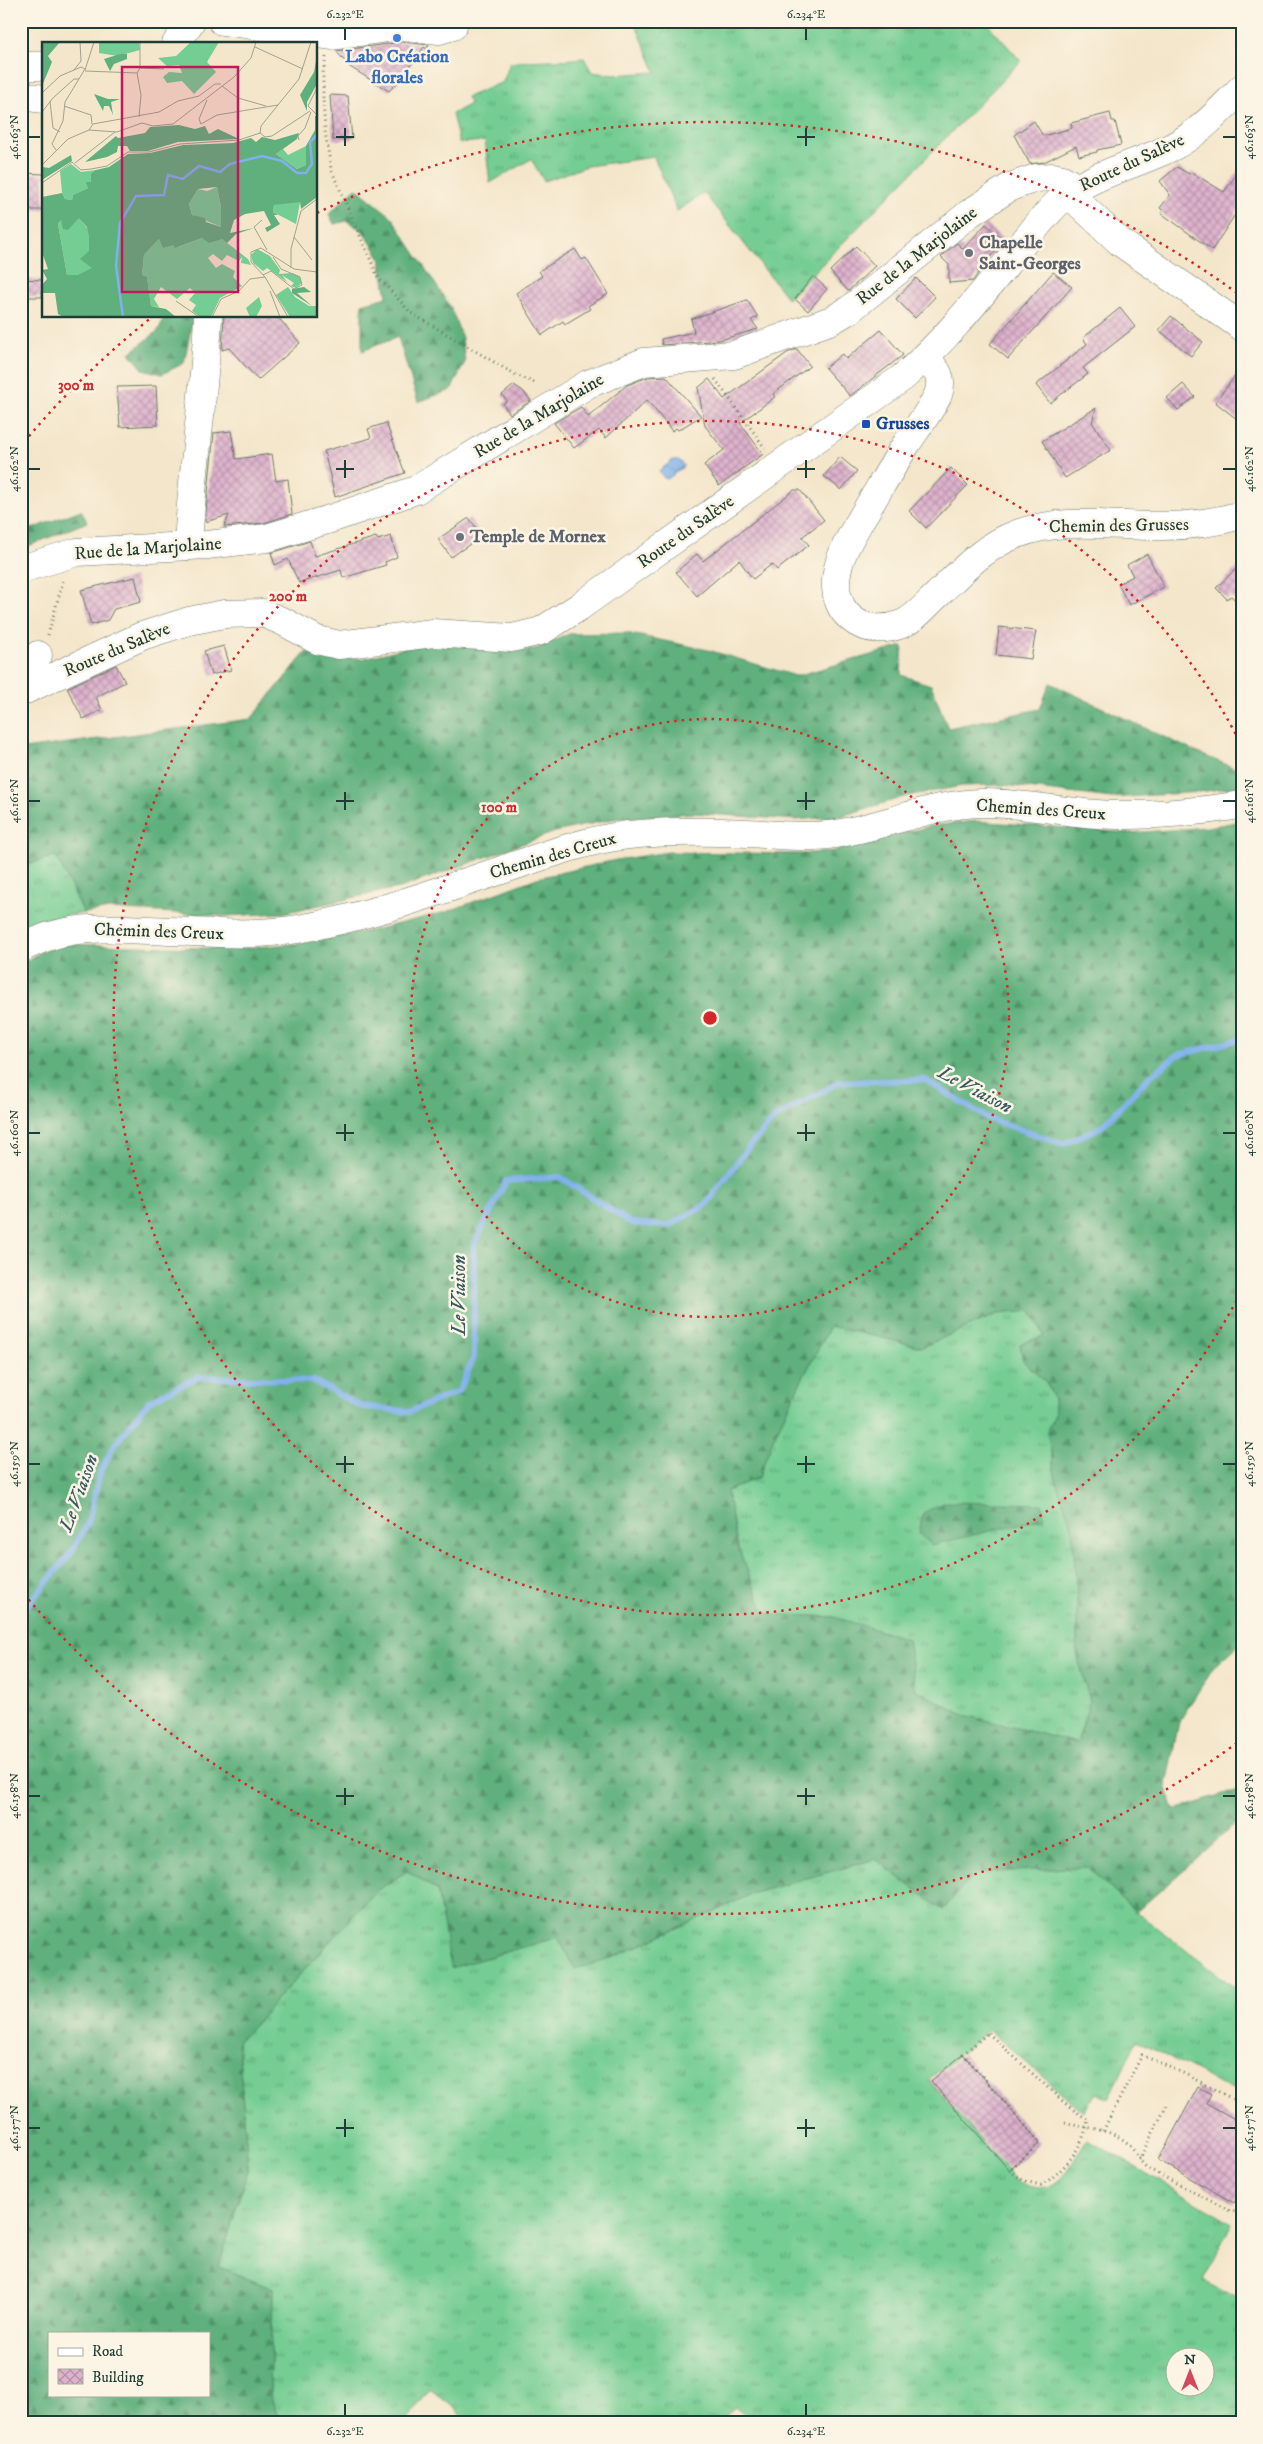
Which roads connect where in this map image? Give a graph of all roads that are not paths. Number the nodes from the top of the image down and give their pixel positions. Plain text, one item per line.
1 (191, 21) edge
2 (222, 21) edge
3 (453, 26) dead end
4 (177, 42) edge
5 (21, 66) edge
6 (42, 66) edge
7 (1242, 88) edge
8 (21, 96) edge
9 (42, 99) edge
10 (1073, 191) junction
11 (208, 318) edge
12 (1242, 327) edge
13 (925, 358) junction
14 (1242, 515) edge
15 (188, 546) junction
16 (21, 569) edge
17 (21, 692) edge
18 (1242, 805) edge
19 (21, 948) edge

1 - 4 street
2 - 3 street
5 - 6 street
7 - 10 street, Route du Salève
8 - 9 street
10 - 12 street, Rue de la Marjolaine
10 - 13 street, Route du Salève
10 - 15 street, Rue de la Marjolaine
11 - 15 street
13 - 14 street, Chemin des Grusses
13 - 17 street, Route du Salève
15 - 16 street, Rue de la Marjolaine
18 - 19 street, Chemin des Creux

